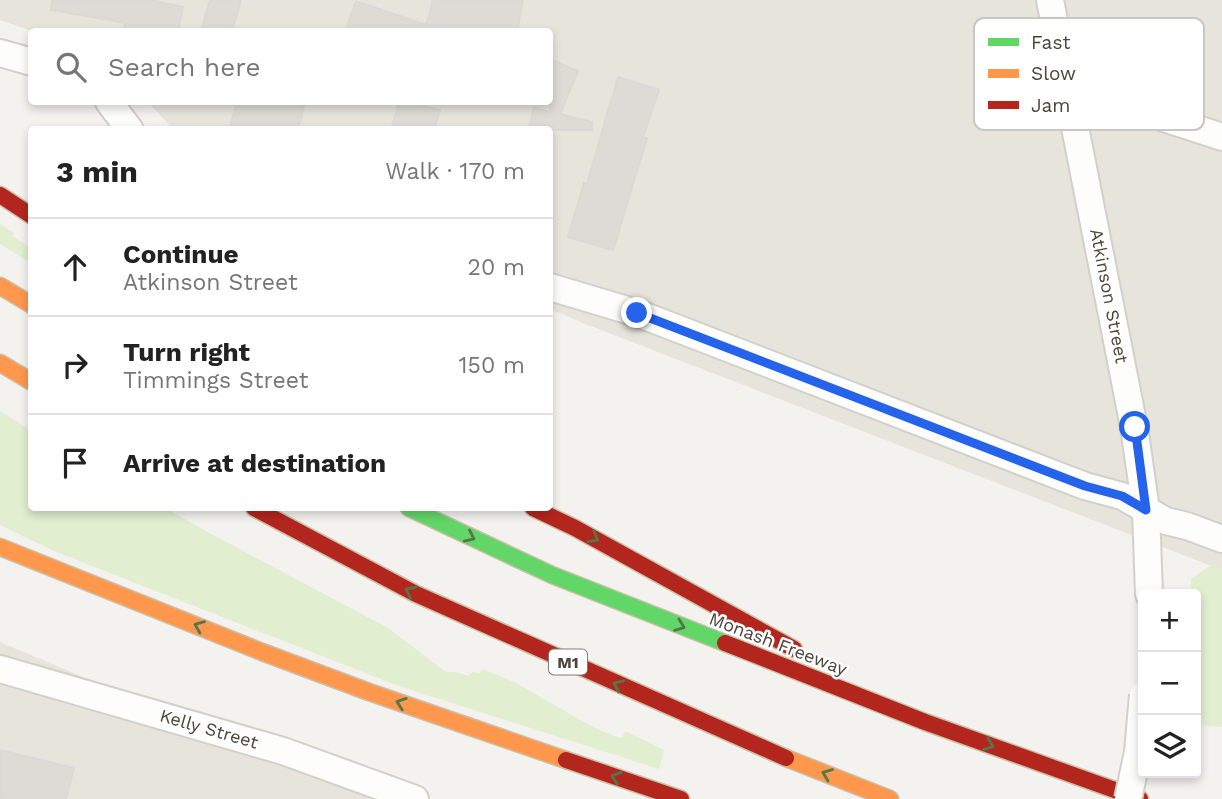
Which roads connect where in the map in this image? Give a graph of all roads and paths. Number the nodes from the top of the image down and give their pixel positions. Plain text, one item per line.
1 (1050, 0) edge
2 (1054, 18) edge
3 (0, 53) edge
4 (28, 61) edge
5 (111, 105) edge
6 (127, 126) edge
7 (1076, 130) edge
8 (1200, 130) edge
9 (1222, 137) edge
10 (0, 195) edge
11 (28, 213) edge
12 (0, 286) edge
13 (553, 288) edge
14 (28, 302) edge
15 (0, 363) edge
16 (28, 380) edge
17 (1146, 510) junction
18 (260, 511) edge
19 (415, 511) edge
20 (539, 511) edge
21 (1222, 539) edge
22 (0, 547) edge
23 (1149, 589) edge
24 (0, 669) edge
25 (1141, 715) edge
26 (925, 722) junction
27 (415, 799) edge
28 (681, 799) edge
29 (890, 799) edge
30 (1128, 799) edge
31 (1140, 799) edge

1 - 2 street, Atkinson Street
3 - 4 street
5 - 6 street
7 - 17 street, Atkinson Street
8 - 9 street
10 - 11 highway
12 - 14 highway
13 - 17 street
15 - 16 highway
17 - 21 street
17 - 23 street, Atkinson Street
29 -> 18 highway, M1
19 -> 26 highway, Monash Freeway
20 -> 26 highway
28 -> 22 highway
24 - 27 street, Kelly Street
25 - 30 street, bridge
26 -> 31 highway, Monash Freeway

